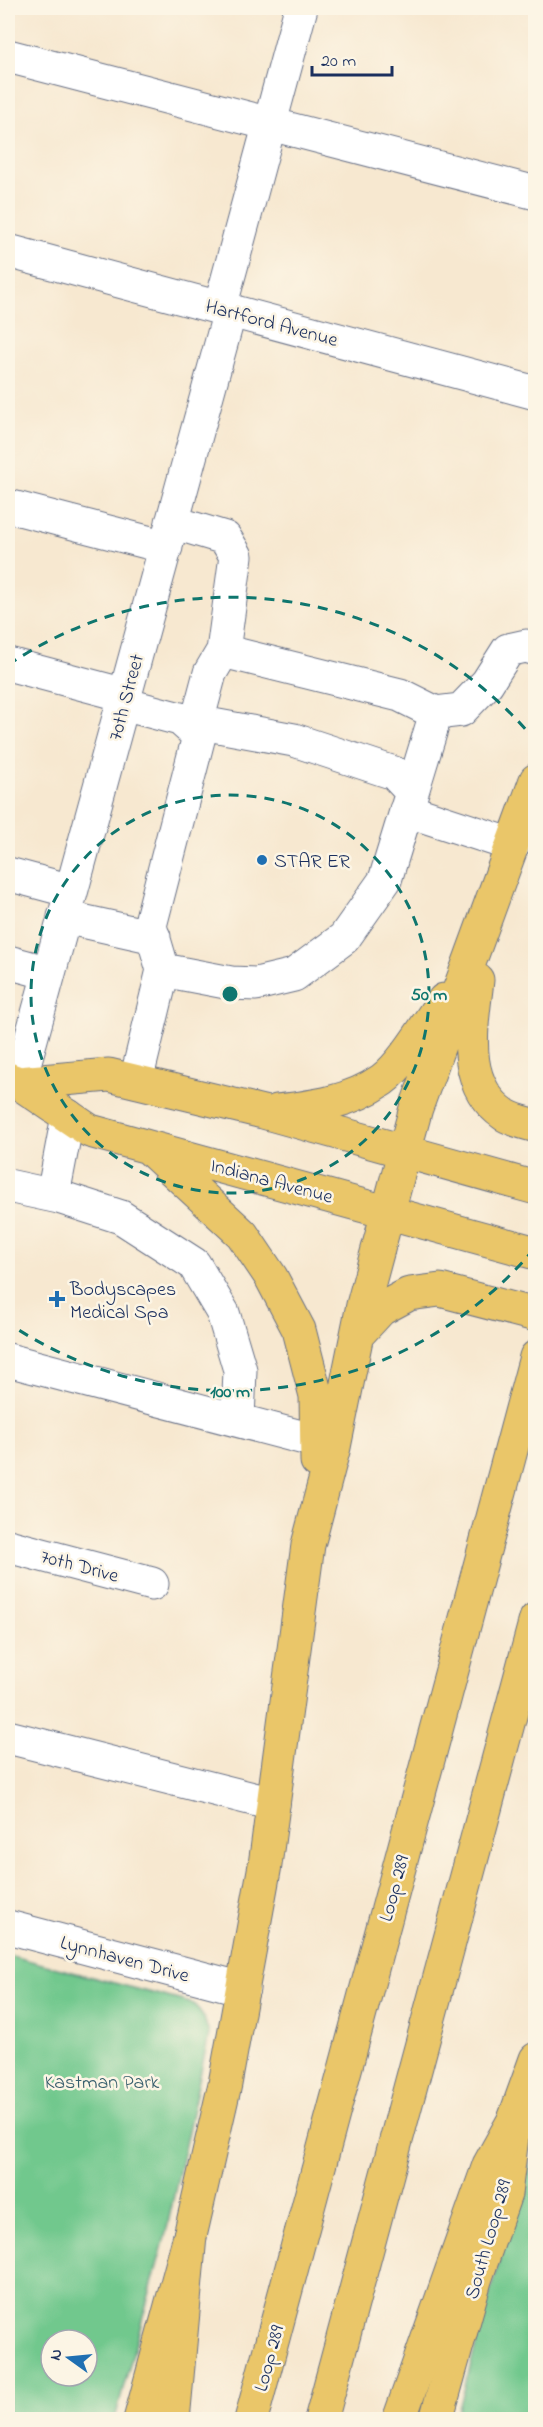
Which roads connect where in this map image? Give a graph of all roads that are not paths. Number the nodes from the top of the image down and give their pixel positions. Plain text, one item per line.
1 (301, 8) edge
2 (8, 56) edge
3 (269, 123) junction
4 (536, 193) edge
5 (8, 251) edge
6 (225, 309) junction
7 (536, 393) edge
8 (8, 506) edge
9 (169, 534) junction
10 (536, 650) edge
11 (223, 651) junction
12 (8, 664) edge
13 (124, 699) junction
14 (436, 713) junction
15 (189, 720) junction
16 (536, 780) edge
17 (409, 801) junction
18 (513, 845) junction
19 (8, 874) edge
20 (68, 904) junction
21 (481, 936) junction
22 (154, 937) junction
23 (8, 962) edge
24 (163, 970) junction
25 (49, 973) junction
26 (13, 1081) edge
27 (136, 1081) junction
28 (262, 1112) junction
29 (68, 1116) junction
30 (536, 1126) edge
31 (146, 1145) junction
32 (403, 1152) junction
33 (8, 1186) edge
34 (536, 1188) edge
35 (53, 1195) junction
36 (387, 1212) junction
37 (536, 1253) edge
38 (536, 1315) edge
39 (357, 1335) junction
40 (536, 1357) edge
41 (8, 1360) edge
42 (238, 1420) junction
43 (316, 1441) junction
44 (308, 1545) junction
45 (8, 1546) edge
46 (152, 1584) dead end
47 (536, 1619) edge
48 (8, 1737) edge
49 (273, 1804) junction
50 (8, 1927) edge
51 (243, 1989) junction
52 (536, 2059) edge
53 (514, 2120) junction
54 (189, 2236) junction
55 (140, 2420) edge
56 (173, 2420) edge
57 (251, 2420) edge
58 (321, 2420) edge
59 (399, 2420) edge
60 (436, 2420) edge

1 - 3 street, 70th Street
2 - 3 street
3 - 4 street
3 - 6 street, 70th Street
5 - 6 street, Hartford Avenue
6 - 7 street, Hartford Avenue
6 - 9 street, 70th Street
8 - 9 street
9 - 11 street
9 - 13 street, 70th Street
10 - 14 street
11 - 14 street
11 - 15 street
12 - 13 street
13 - 15 street
13 - 20 street, 70th Street
14 - 17 street
15 - 17 street
15 - 22 street
16 - 18 main road
17 - 18 street
17 - 24 street
18 - 21 main road
19 - 20 street
20 - 22 street
20 - 25 street, 70th Street
21 - 28 main road
21 - 30 main road
21 - 32 main road
22 - 24 street
23 - 25 street
24 - 27 street
25 - 26 street, 70th Street
26 - 27 main road
26 - 29 main road, Indiana Avenue
27 - 28 main road
28 - 32 main road
29 - 31 main road, Indiana Avenue
29 - 35 street
31 - 36 main road, Indiana Avenue
31 - 43 main road
32 - 34 main road
32 - 36 main road
33 - 35 street
35 - 42 street
36 - 37 main road, Indiana Avenue
36 - 39 main road
38 - 39 main road
39 - 44 main road
40 - 57 main road, Loop 289
41 - 42 street
42 - 43 street
43 - 44 main road
44 - 49 main road
45 - 46 street, 70th Drive
47 - 58 main road
48 - 49 street
49 - 51 main road
50 - 51 street, Lynnhaven Drive
51 - 54 main road
52 - 53 main road, South Loop 289
53 - 59 main road
53 - 60 main road, South Loop 289
54 - 55 main road
54 - 56 main road

